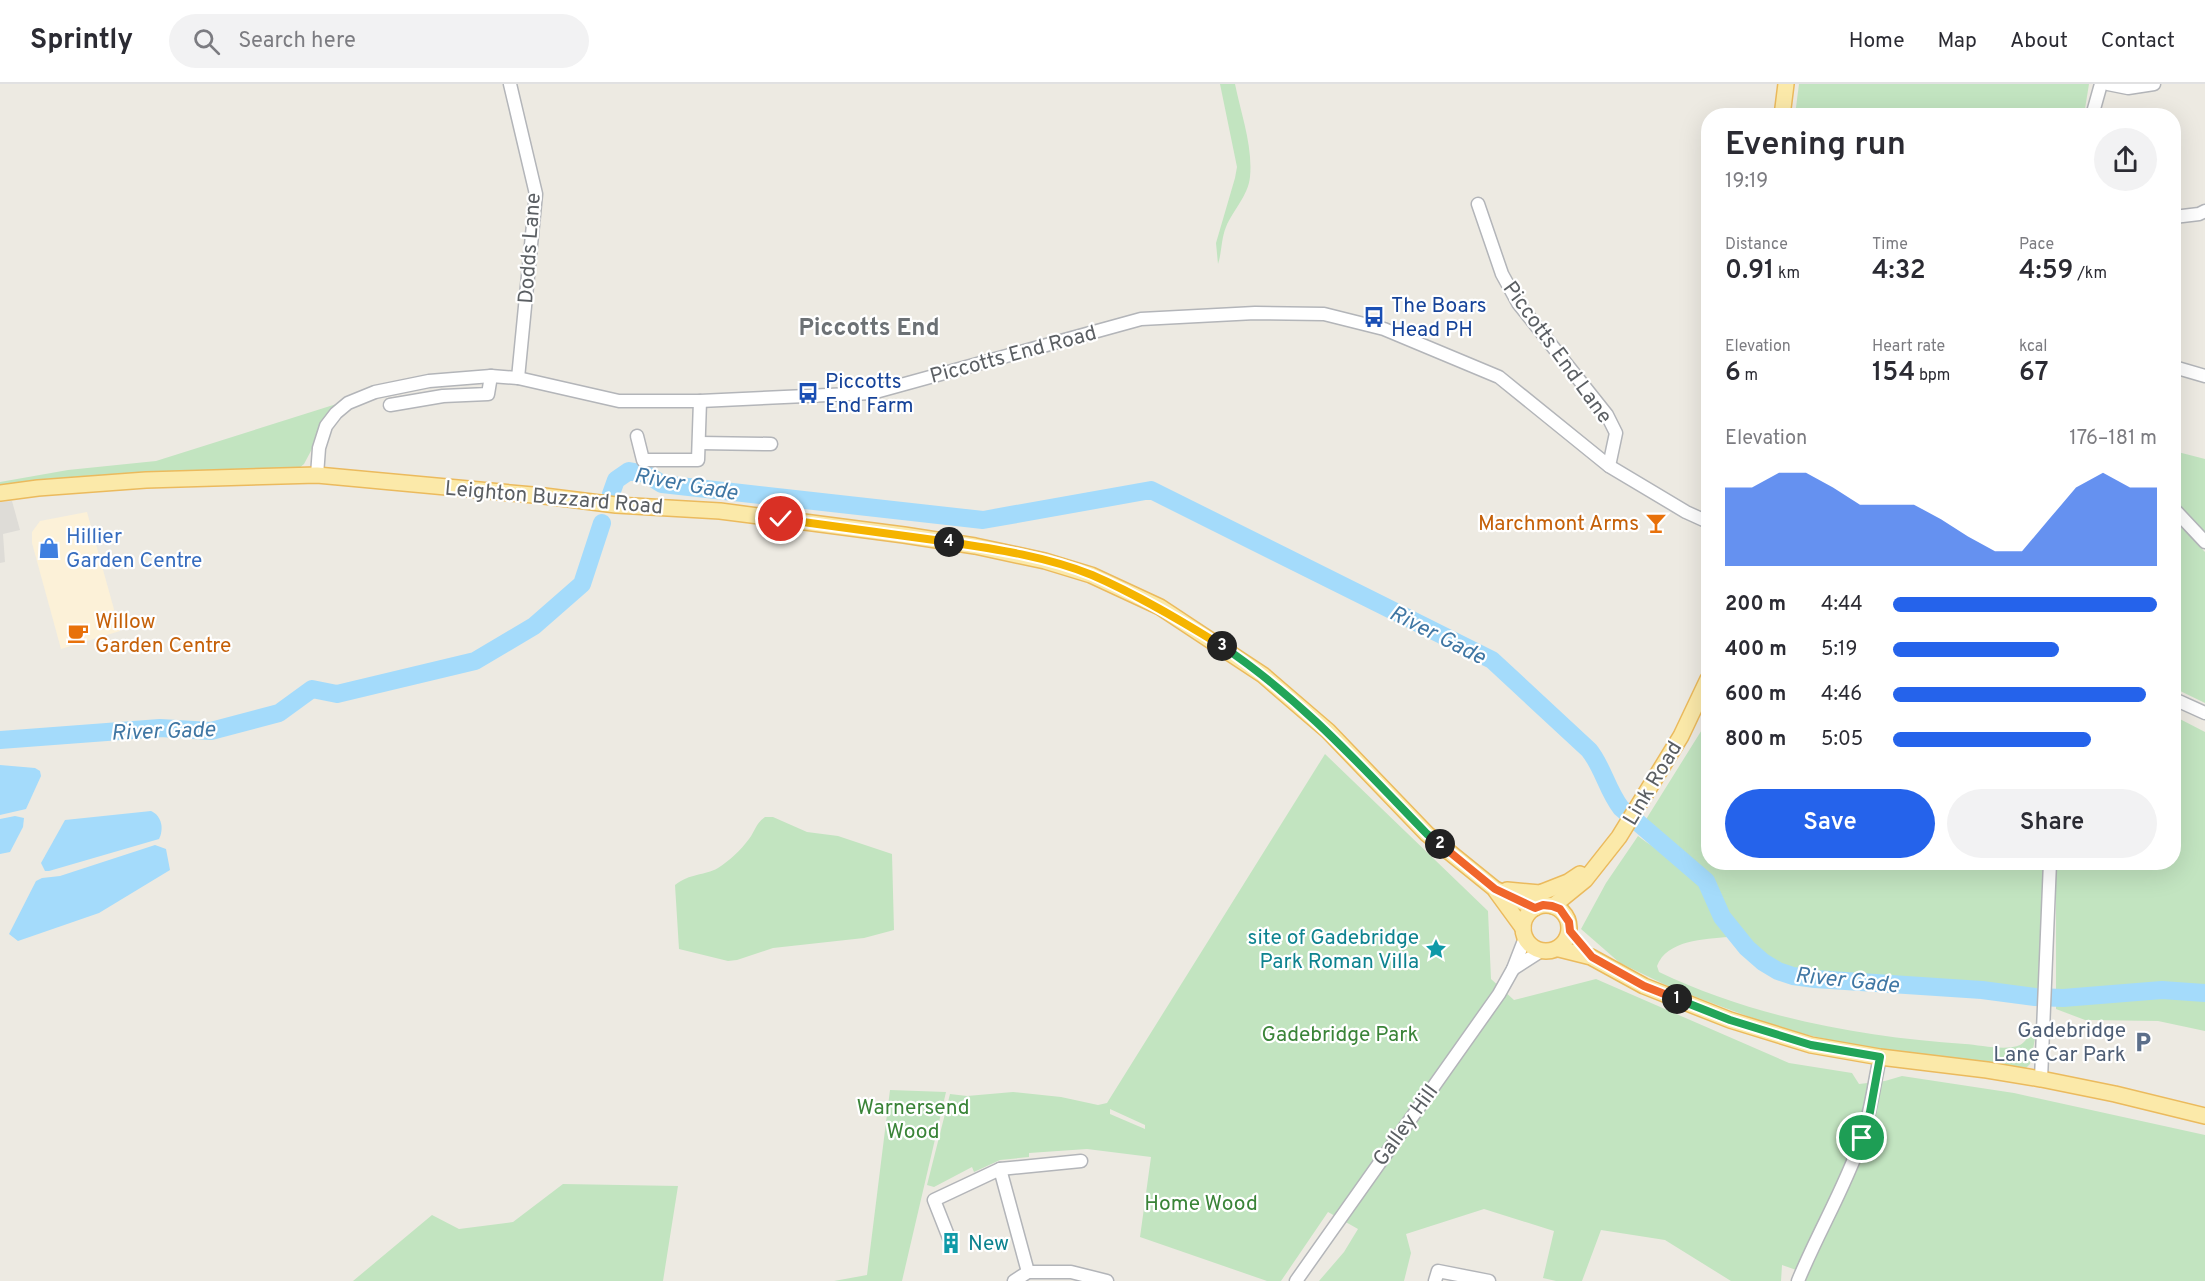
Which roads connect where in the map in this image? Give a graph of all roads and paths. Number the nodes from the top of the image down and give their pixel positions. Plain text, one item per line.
1 (510, 84) edge
2 (1786, 84) edge
3 (2101, 84) edge
4 (2108, 84) edge
5 (2154, 84) edge
6 (1783, 108) edge
7 (2094, 108) edge
8 (1478, 204) dead end
9 (2205, 211) edge
10 (2181, 216) edge
11 (2181, 369) edge
12 (491, 376) junction
13 (2205, 376) edge
14 (518, 378) junction
15 (700, 401) junction
16 (390, 405) dead end
17 (637, 436) dead end
18 (699, 443) junction
19 (771, 444) dead end
20 (1609, 466) junction
21 (317, 476) junction
22 (0, 493) edge
23 (2181, 516) edge
24 (1701, 519) edge
25 (2205, 542) edge
26 (1701, 694) edge
27 (2181, 702) edge
28 (2205, 713) edge
29 (1600, 862) junction
30 (2050, 870) edge
31 (1585, 880) junction
32 (1495, 889) junction
33 (1552, 906) junction
34 (1535, 908) junction
35 (1569, 926) junction
36 (1524, 933) junction
37 (1559, 948) junction
38 (1541, 951) junction
39 (1592, 957) junction
40 (1513, 969) junction
41 (1880, 1057) junction
42 (2041, 1079) junction
43 (2205, 1116) edge
44 (1081, 1161) dead end
45 (1000, 1169) junction
46 (950, 1238) dead end
47 (1028, 1272) junction
48 (1437, 1276) edge
49 (1014, 1281) edge
50 (1103, 1281) edge
51 (1296, 1281) edge
52 (1489, 1281) edge
53 (1798, 1281) edge

1 - 14 street, Dodds Lane
2 - 6 main road
3 - 7 street
4 - 5 street
8 - 20 street, Piccotts End Lane
9 - 10 street
11 - 13 street
12 - 14 street, Piccotts End Road
12 - 16 street
12 - 21 street, Piccotts End Road
14 - 15 street, Piccotts End Road
15 - 18 street
15 - 20 street, Piccotts End Road
17 - 18 street
18 - 19 street
20 - 24 street, Piccotts End Road
21 - 22 main road, Leighton Buzzard Road
21 - 32 main road, Leighton Buzzard Road
23 - 25 street
26 - 29 main road, Link Road
27 - 28 street
29 - 31 main road, Link Road
29 - 32 main road
30 - 42 street
31 - 33 main road, Link Road
31 - 35 main road, Link Road
32 - 34 main road, Leighton Buzzard Road
32 - 36 main road, Leighton Buzzard Road
33 - 34 main road
33 - 35 main road
34 - 36 main road
35 - 37 main road
35 - 39 main road
36 - 38 main road
36 - 40 street, Galley Hill
37 - 38 main road
37 - 39 main road
38 - 40 street, Galley Hill
39 - 41 main road
40 - 51 street, Galley Hill
41 - 42 main road
41 - 53 street
42 - 43 main road
44 - 45 street
45 - 46 street
45 - 47 street
47 - 49 street
47 - 50 street
48 - 52 street

